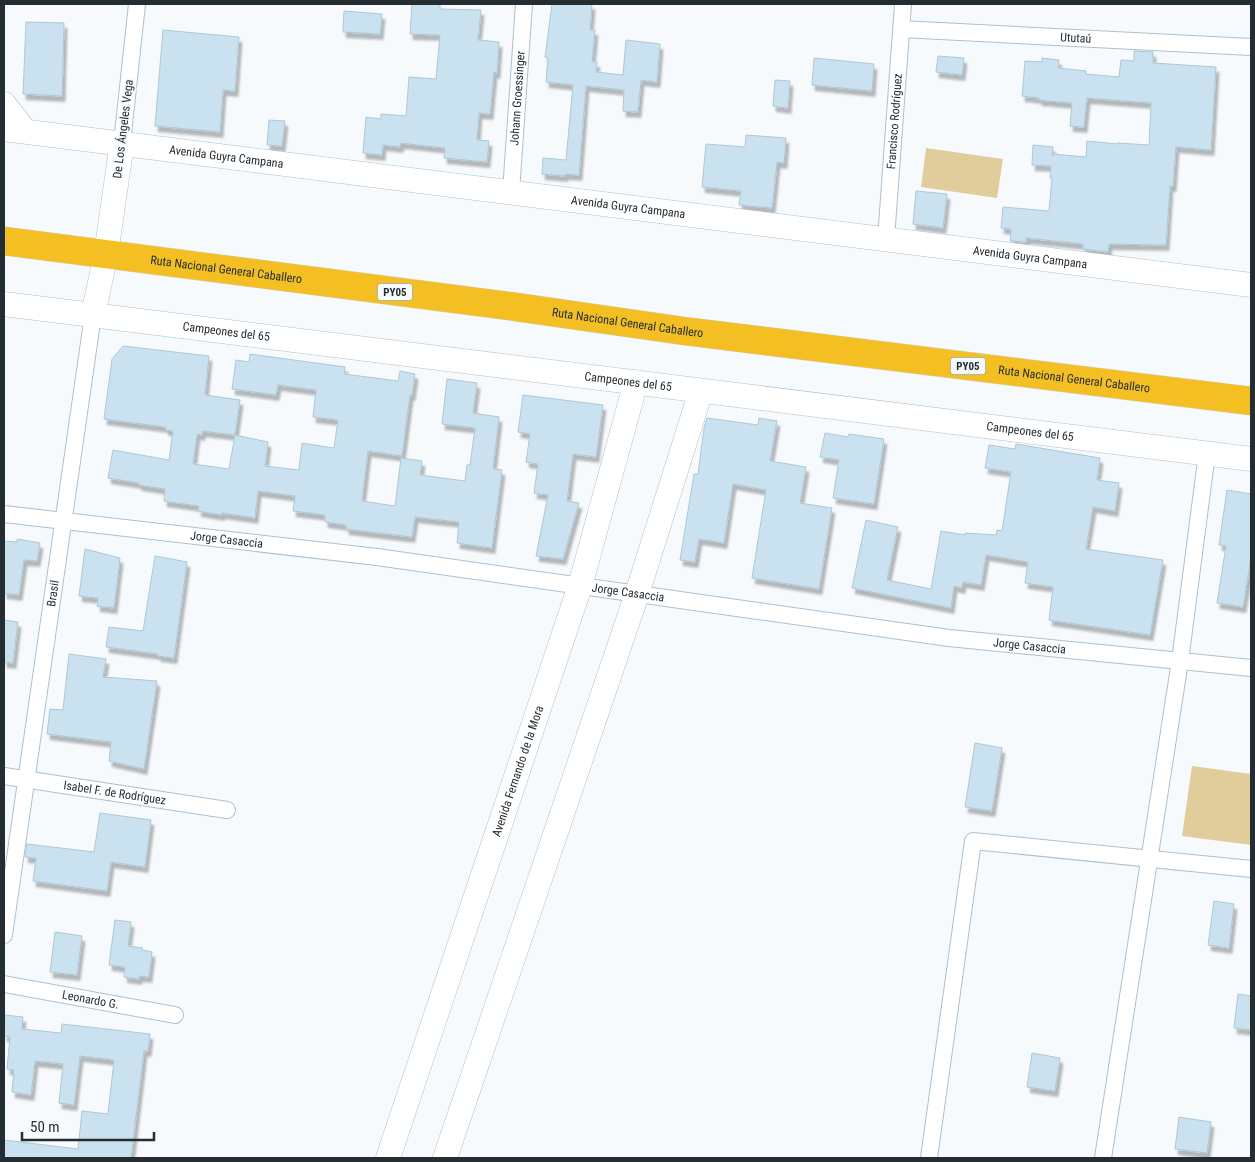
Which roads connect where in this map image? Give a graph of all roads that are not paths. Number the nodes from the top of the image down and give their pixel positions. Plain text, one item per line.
1 (137, 4) edge
2 (524, 4) edge
3 (903, 4) edge
4 (901, 29) junction
5 (1251, 47) edge
6 (4, 104) edge
7 (14, 130) edge
8 (122, 143) junction
9 (512, 192) junction
10 (886, 239) junction
11 (4, 241) edge
12 (106, 254) junction
13 (1251, 285) edge
14 (4, 304) edge
15 (93, 315) junction
16 (636, 382) junction
17 (701, 390) junction
18 (1251, 401) edge
19 (1207, 453) junction
20 (1251, 459) edge
21 (4, 514) edge
22 (64, 522) junction
23 (580, 586) junction
24 (637, 594) junction
25 (1180, 661) junction
26 (1251, 668) edge
27 (4, 776) edge
28 (25, 779) junction
29 (227, 810) dead end
30 (1149, 858) junction
31 (1251, 869) edge
32 (4, 935) edge
33 (4, 984) edge
34 (175, 1015) dead end
35 (388, 1158) edge
36 (445, 1158) edge
37 (929, 1158) edge
38 (1103, 1158) edge

1 - 8 street, De Los Ángeles Vega
2 - 9 street, Johann Groessinger
3 - 4 street, Francisco Rodríguez
4 - 5 street, Ututaú
4 - 10 street, Francisco Rodríguez
6 - 7 main road
7 - 8 main road, Avenida Guyra Campana
8 - 9 main road, Avenida Guyra Campana
8 - 12 main road, De Los Ángeles Vega
9 - 10 main road, Avenida Guyra Campana
10 - 13 main road, Avenida Guyra Campana
11 - 12 highway, Ruta Nacional General Caballero / PY05
12 - 15 main road, Brasil
12 - 18 highway, Ruta Nacional General Caballero / PY05
14 - 15 main road, Campeones del 65
15 - 16 main road, Campeones del 65
15 - 22 street, Brasil
16 - 17 main road, Campeones del 65
16 - 23 main road, Avenida Fernando de la Mora
17 - 19 main road, Campeones del 65
17 - 24 main road
19 - 20 main road, Campeones del 65
19 - 25 street
21 - 22 street, Jorge Casaccia
22 - 23 street, Jorge Casaccia
22 - 28 street, Brasil
23 - 24 street, Jorge Casaccia
23 - 35 main road, Avenida Fernando de la Mora
24 - 25 street, Jorge Casaccia
24 - 36 main road
25 - 26 street, Jorge Casaccia
25 - 30 street
27 - 28 street, Isabel F. de Rodríguez
28 - 29 street, Isabel F. de Rodríguez
28 - 32 street, Brasil
30 - 31 street
30 - 37 street
30 - 38 street
33 - 34 street, Leonardo G.

